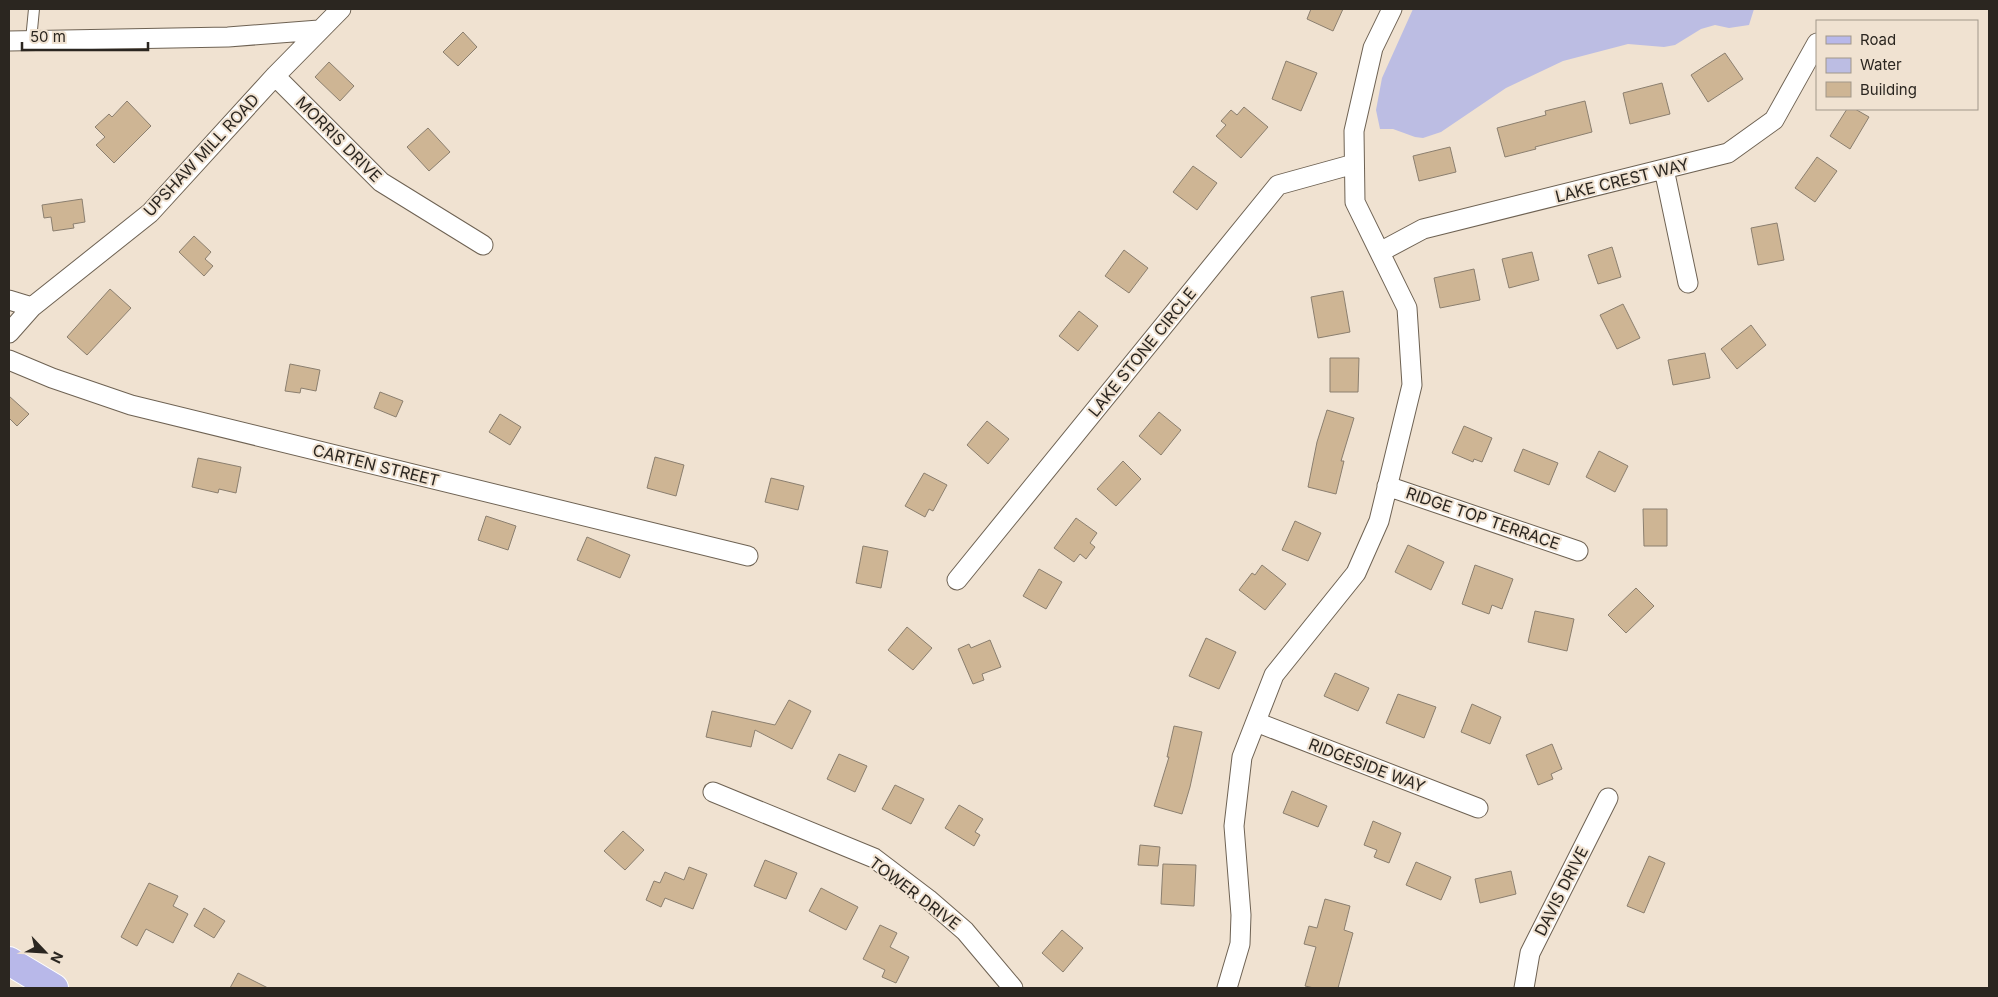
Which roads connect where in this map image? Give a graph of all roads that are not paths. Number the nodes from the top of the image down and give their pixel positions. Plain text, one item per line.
1 (34, 9) edge
2 (341, 9) edge
3 (1392, 9) edge
4 (319, 30) junction
5 (9, 40) edge
6 (31, 40) junction
7 (1816, 45) edge
8 (275, 76) junction
9 (1354, 164) junction
10 (1664, 169) junction
11 (483, 245) dead end
12 (1380, 252) junction
13 (1688, 283) dead end
14 (9, 300) edge
15 (32, 307) junction
16 (9, 333) edge
17 (9, 360) edge
18 (1387, 486) junction
19 (1578, 551) dead end
20 (748, 556) dead end
21 (957, 580) dead end
22 (1256, 722) junction
23 (714, 792) dead end
24 (1608, 798) dead end
25 (1478, 808) dead end
26 (9, 961) edge
27 (54, 988) edge
28 (1013, 988) edge
29 (1227, 988) edge
30 (1524, 988) edge

1 - 6 lane
2 - 4 street, UPSHAW MILL ROAD
3 - 9 street
4 - 6 street
4 - 8 street, UPSHAW MILL ROAD
5 - 6 street
7 - 10 street, LAKE CREST WAY
8 - 11 street, MORRIS DRIVE
8 - 15 street, UPSHAW MILL ROAD
9 - 12 street
9 - 21 street, LAKE STONE CIRCLE
10 - 12 street, LAKE CREST WAY
10 - 13 street
12 - 18 street
14 - 15 street
15 - 16 street, UPSHAW MILL ROAD
17 - 20 street, CARTEN STREET
18 - 19 street, RIDGE TOP TERRACE
18 - 22 street
22 - 25 street, RIDGESIDE WAY
22 - 29 street
23 - 28 street, TOWER DRIVE
24 - 30 street, DAVIS DRIVE
26 - 27 main road

